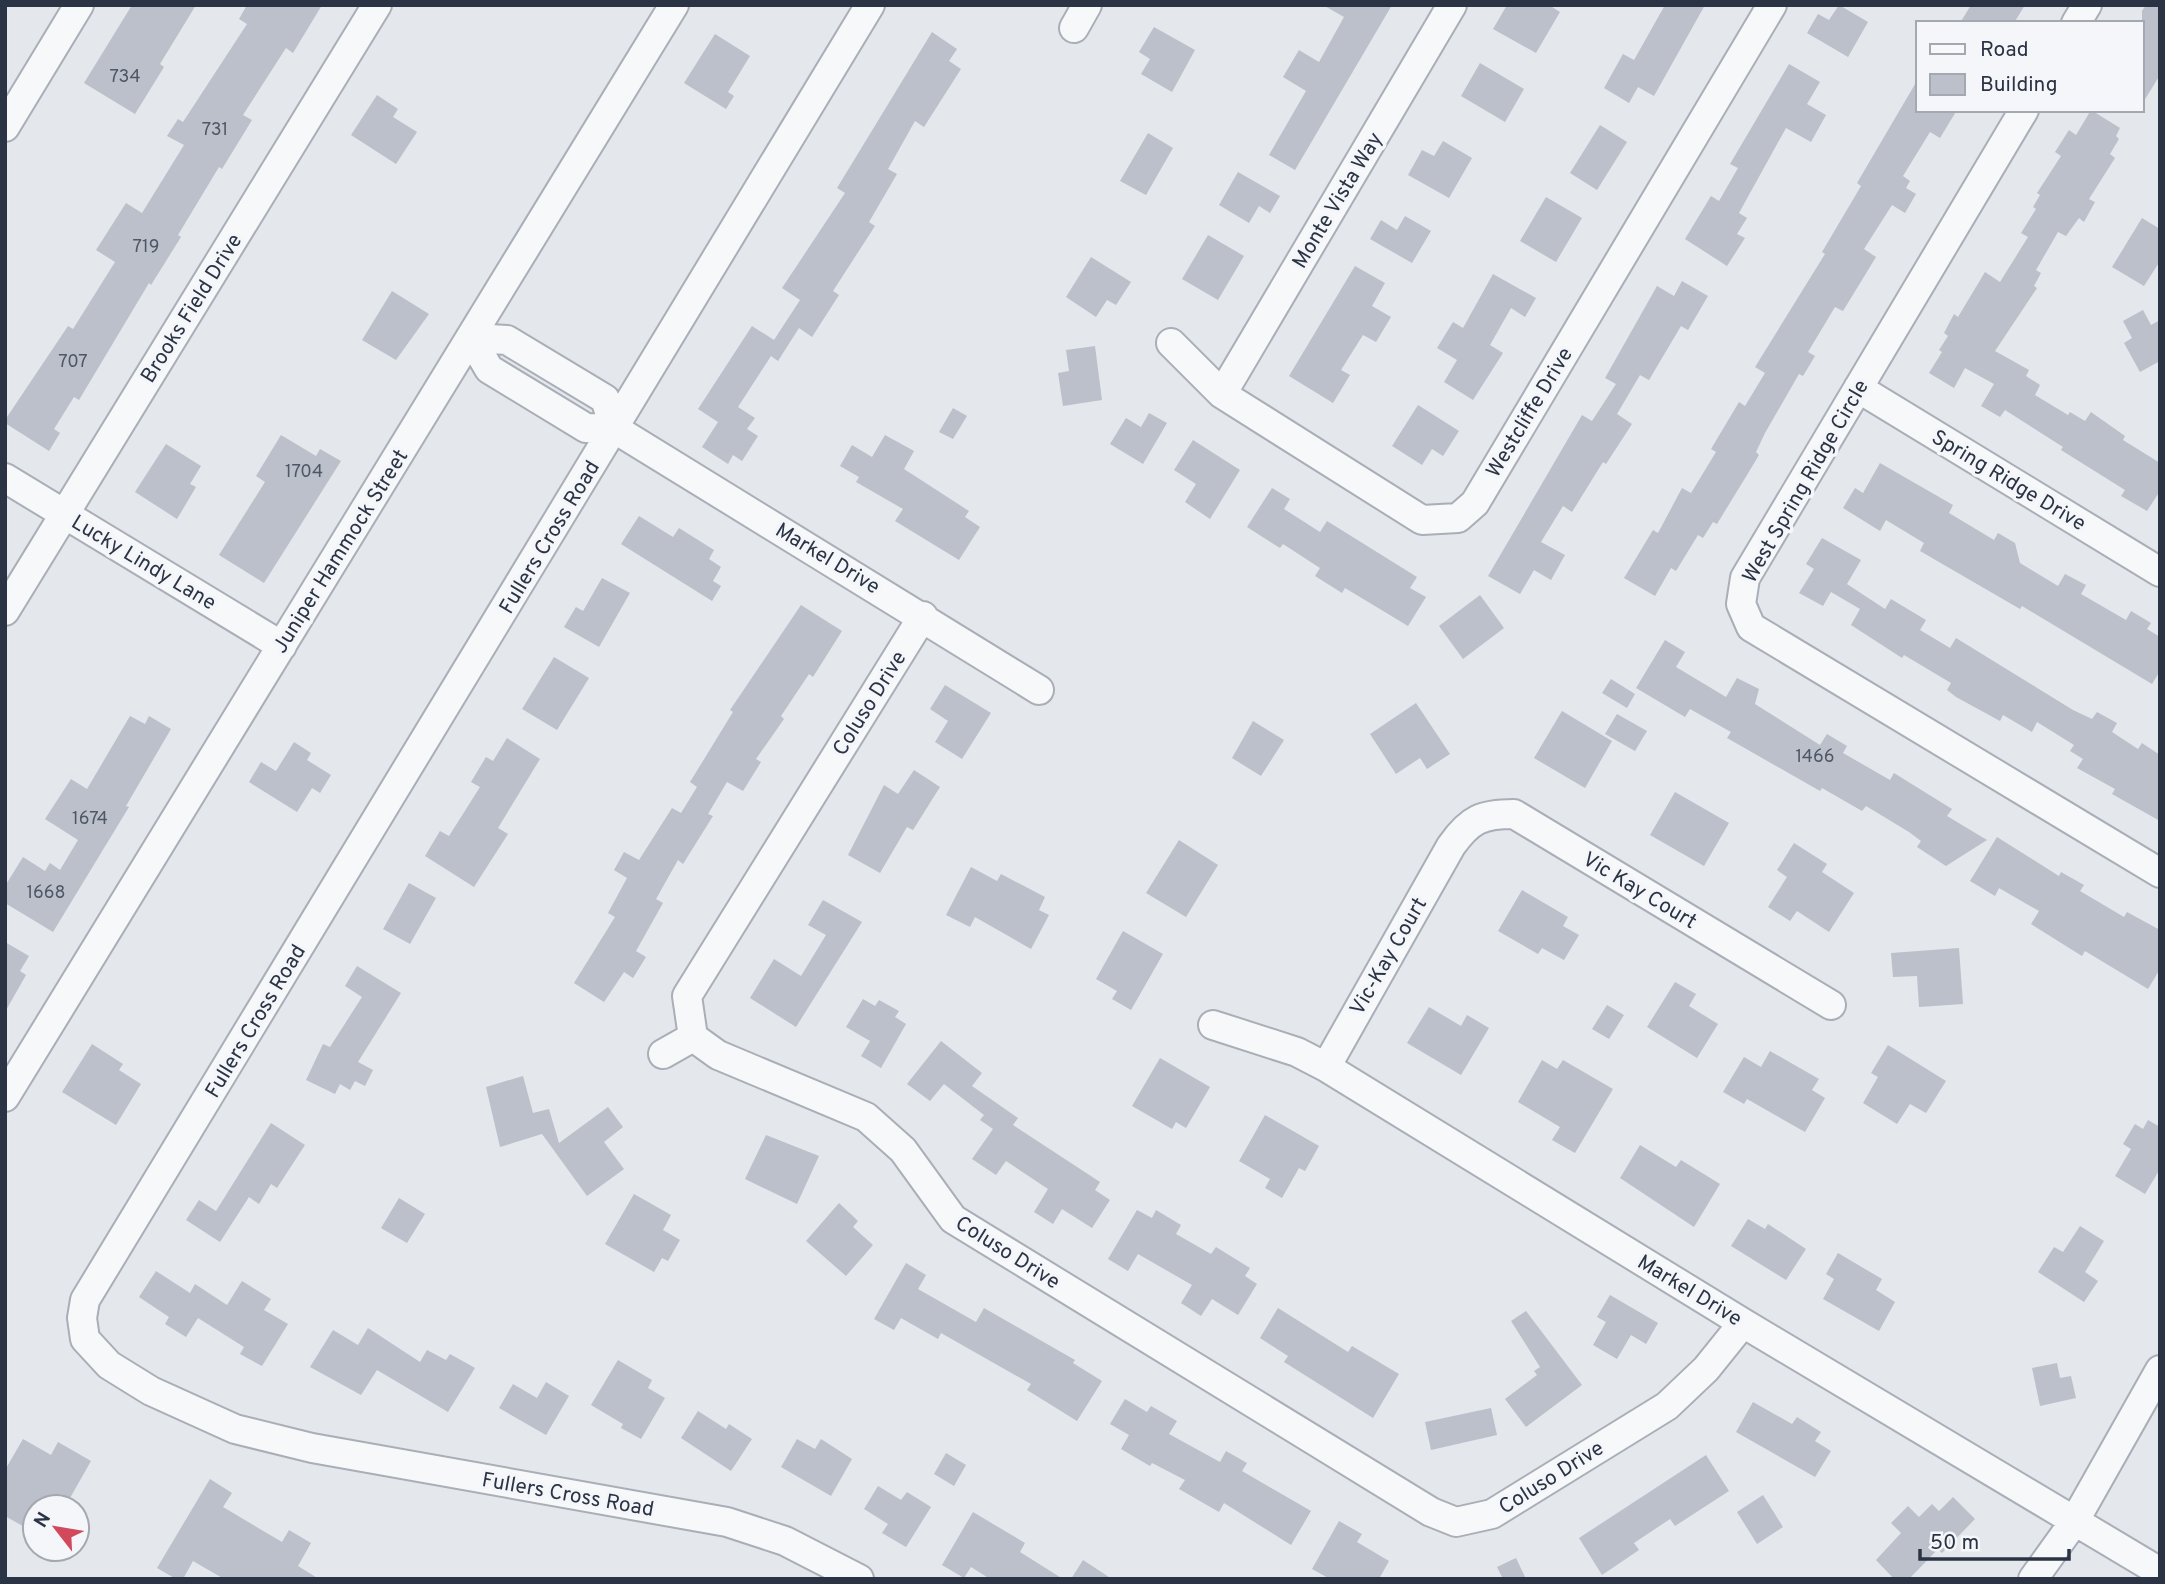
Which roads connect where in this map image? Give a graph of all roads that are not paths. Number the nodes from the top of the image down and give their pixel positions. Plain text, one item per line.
1 (79, 5) edge
2 (377, 5) edge
3 (674, 5) edge
4 (870, 5) edge
5 (1452, 5) edge
6 (1772, 5) edge
7 (2087, 5) edge
8 (2077, 21) edge
9 (2023, 112) edge
10 (5, 127) edge
11 (471, 338) junction
12 (1171, 343) dead end
13 (1858, 388) junction
14 (1222, 394) junction
15 (615, 429) junction
16 (5, 478) edge
17 (65, 513) junction
18 (2160, 572) edge
19 (5, 611) edge
20 (923, 616) junction
21 (282, 646) junction
22 (1039, 690) dead end
23 (1451, 846) joint
24 (2160, 873) edge
25 (1831, 1005) dead end
26 (1213, 1025) dead end
27 (693, 1037) junction
28 (663, 1054) dead end
29 (1326, 1067) junction
30 (5, 1097) edge
31 (1743, 1323) junction
32 (2160, 1370) edge
33 (2074, 1522) junction
34 (2160, 1572) edge
35 (859, 1579) edge
36 (2034, 1579) edge

1 - 10 street
2 - 17 street, Brooks Field Drive
3 - 11 street, Juniper Hammock Street
4 - 15 street, Fullers Cross Road
5 - 14 street, Monte Vista Way
6 - 14 street, Westcliffe Drive
7 - 8 street
9 - 13 street, West Spring Ridge Circle
11 - 15 street
11 - 21 street, Juniper Hammock Street
12 - 14 street, Westcliffe Drive
13 - 18 street, Spring Ridge Drive
13 - 24 street, West Spring Ridge Circle
15 - 20 street, Markel Drive
15 - 35 street, Fullers Cross Road
16 - 17 street, Lucky Lindy Lane
17 - 19 street, Brooks Field Drive
17 - 21 street, Lucky Lindy Lane
20 - 22 street, Markel Drive
20 - 27 street, Coluso Drive
21 - 30 street, Juniper Hammock Street
23 - 25 street, Vic Kay Court
23 - 29 street, Vic-Kay Court
26 - 29 street, Markel Drive
27 - 28 street
27 - 31 street, Coluso Drive
29 - 31 street, Markel Drive
31 - 33 street, Markel Drive
32 - 33 street
33 - 34 street, Markel Drive
33 - 36 street

